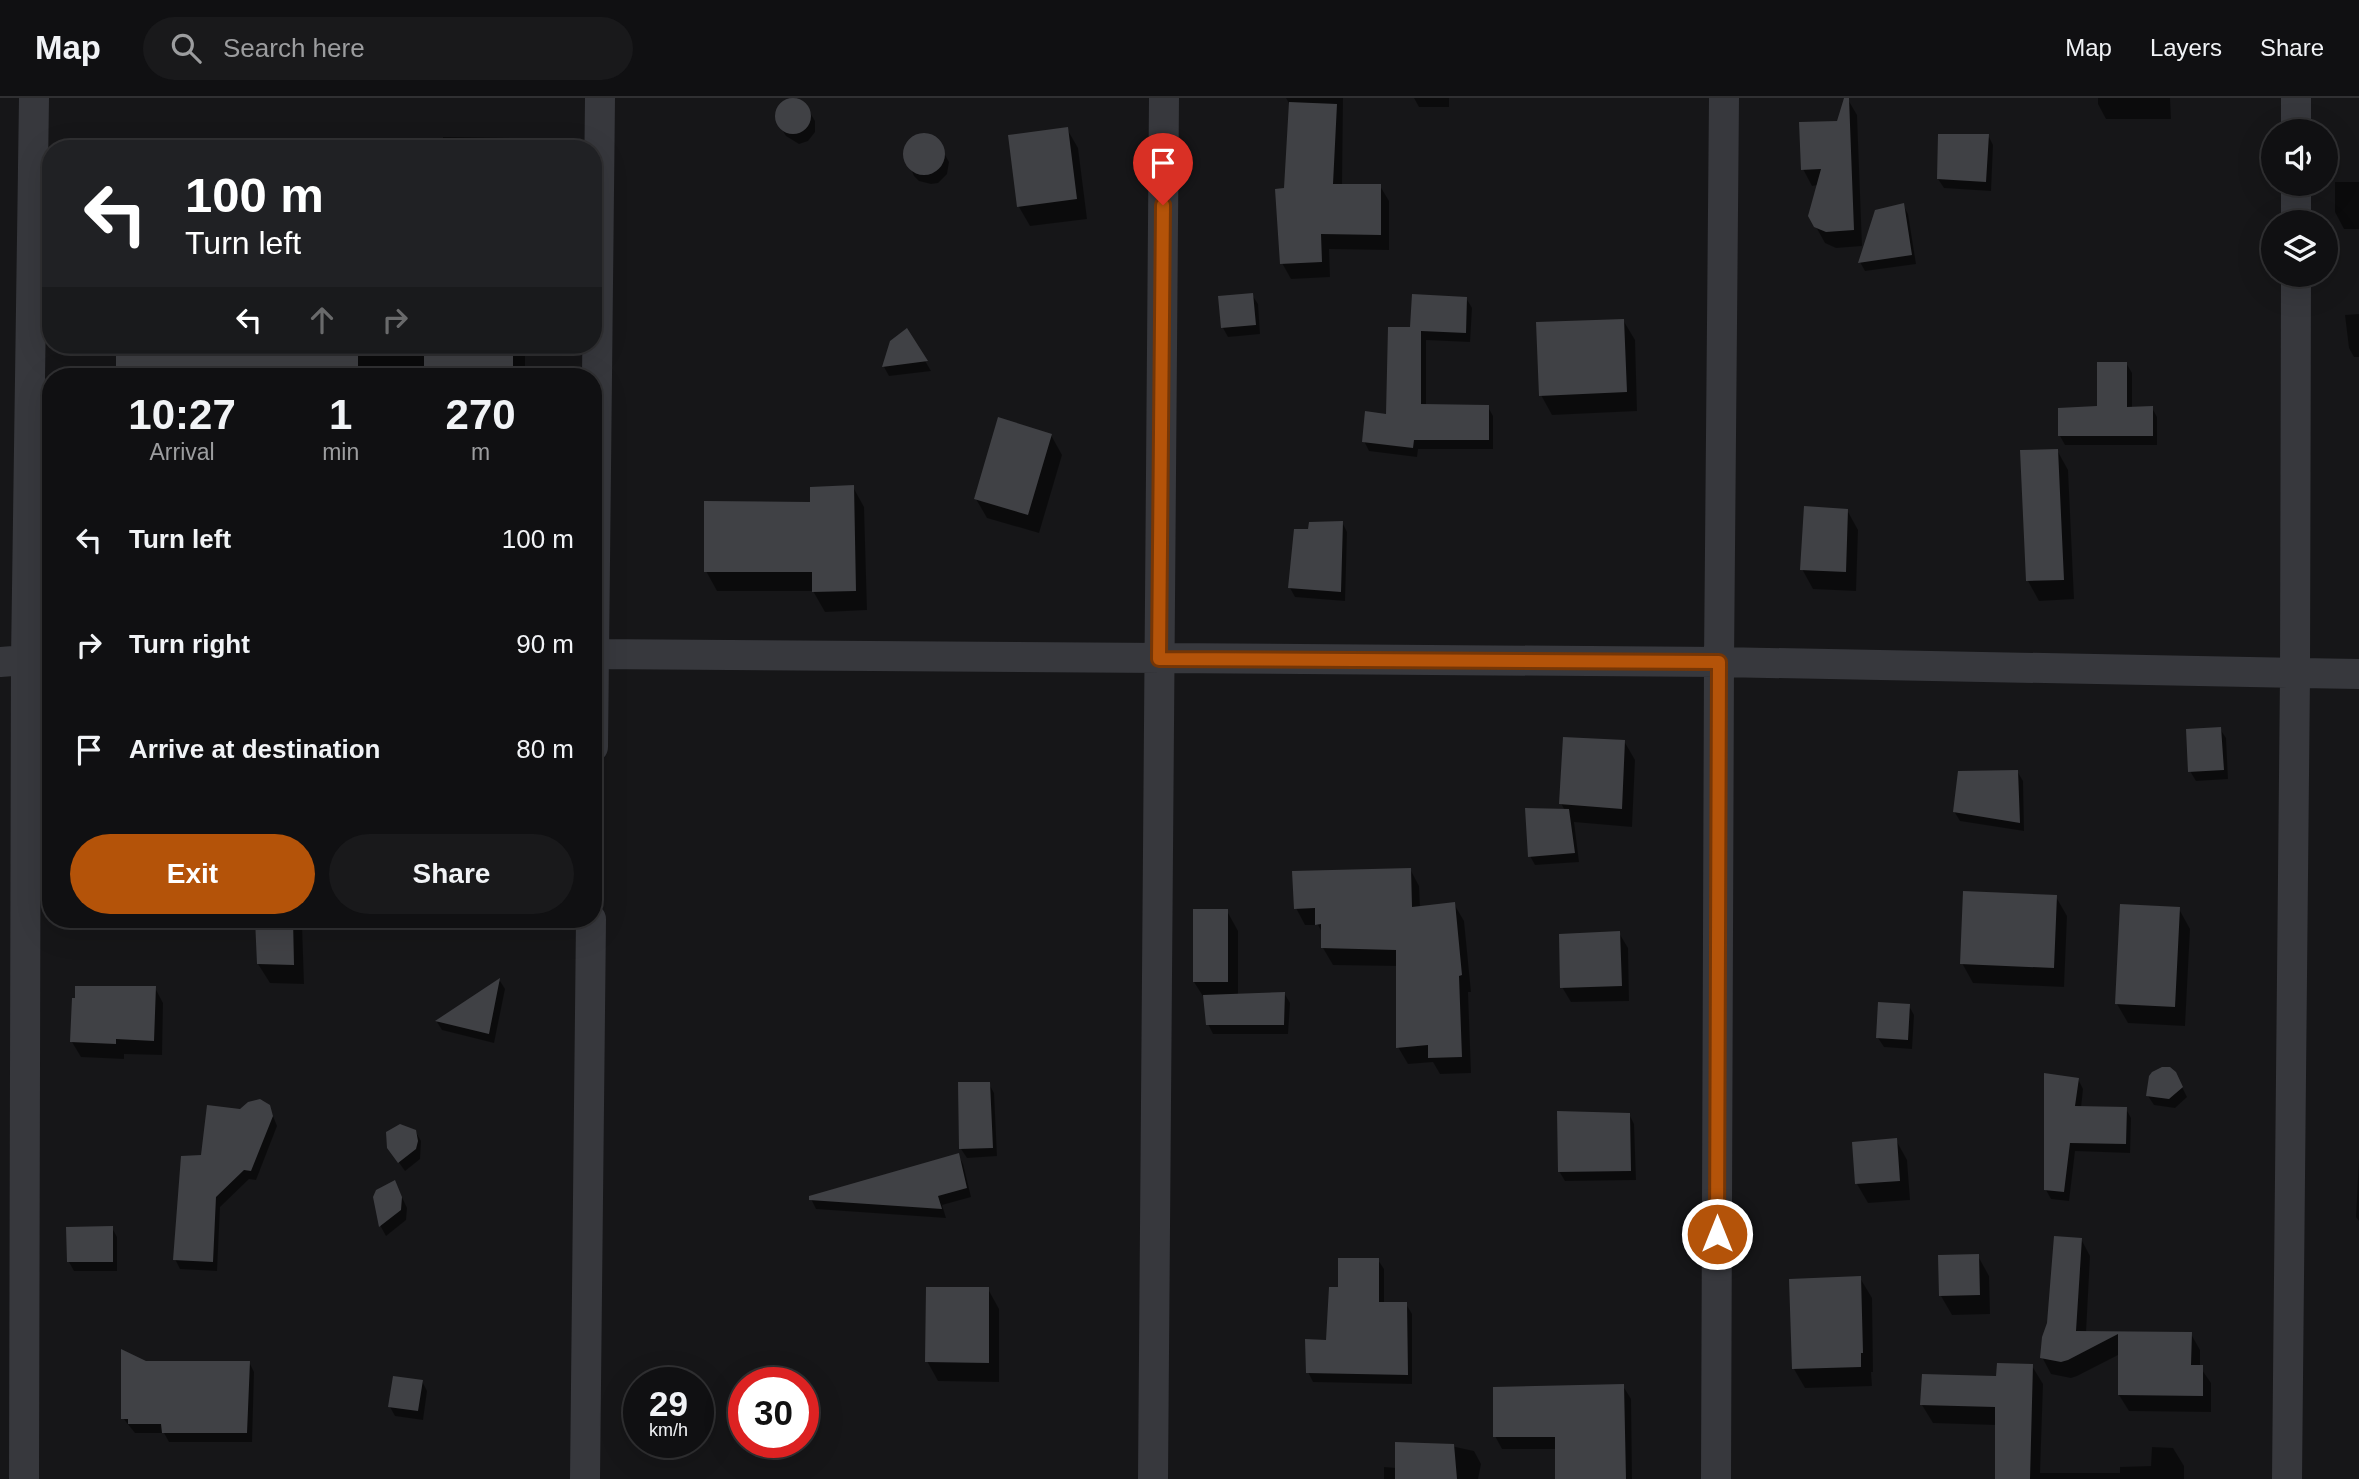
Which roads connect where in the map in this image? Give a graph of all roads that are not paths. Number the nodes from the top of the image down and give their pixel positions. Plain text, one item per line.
1 (34, 98) edge
2 (600, 98) edge
3 (1164, 98) edge
4 (1724, 98) edge
5 (2296, 98) edge
6 (2296, 119) edge
7 (600, 140) edge
8 (2296, 287) edge
9 (602, 654) edge
10 (1159, 659) junction
11 (26, 660) edge
12 (1719, 662) junction
13 (2359, 674) edge
14 (2295, 675) junction
15 (591, 928) edge
16 (24, 1479) edge
17 (585, 1479) edge
18 (1153, 1479) edge
19 (1716, 1479) edge
20 (2287, 1479) edge

1 - 11 street
2 - 7 street
3 - 10 street
4 - 12 street
5 - 6 street
8 - 14 street
9 - 10 street
10 - 12 street
10 - 18 street
11 - 16 street
12 - 14 street
12 - 19 street
13 - 14 street
14 - 20 street
15 - 17 street

